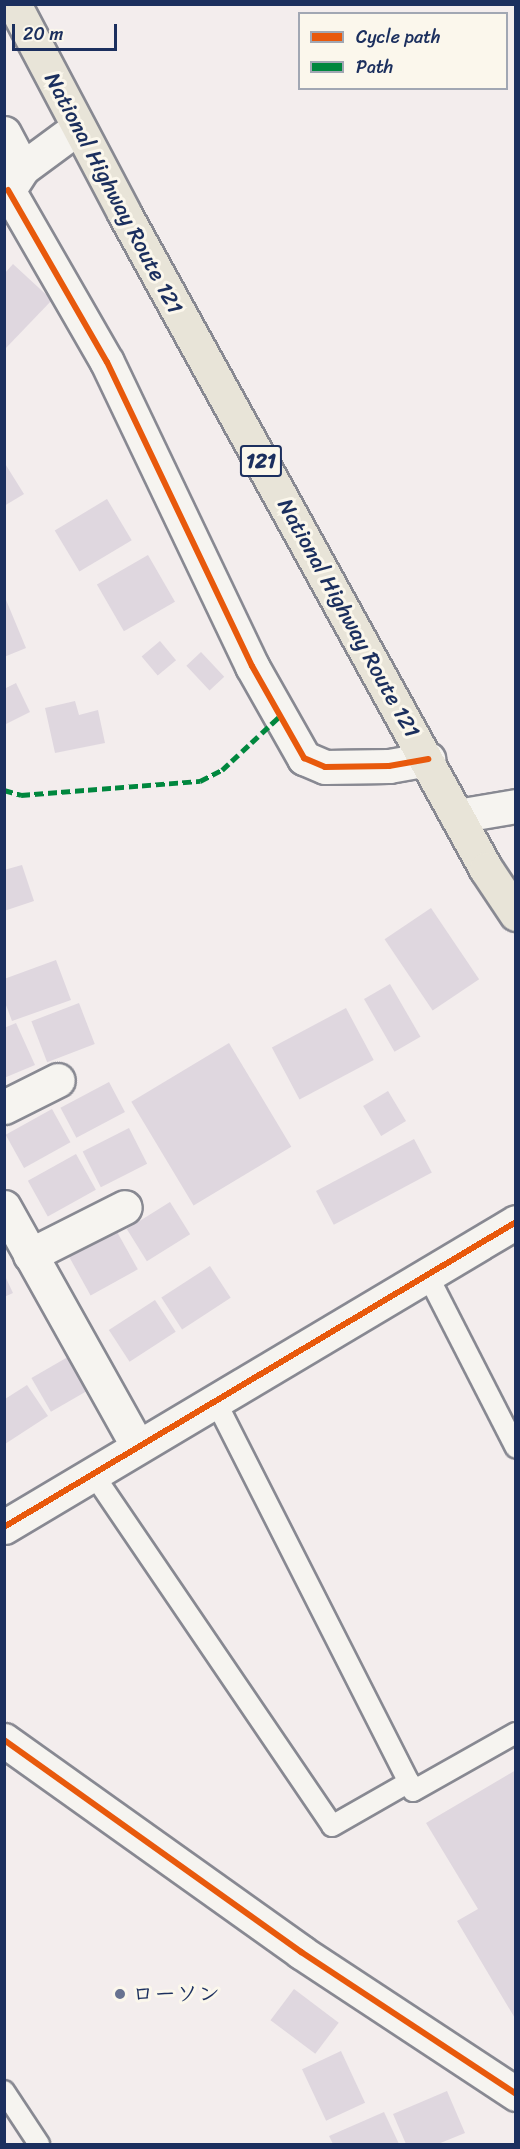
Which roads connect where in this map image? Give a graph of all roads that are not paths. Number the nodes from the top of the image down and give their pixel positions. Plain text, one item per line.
1 (14, 4) edge
2 (77, 128) junction
3 (4, 133) edge
4 (12, 185) edge
5 (428, 759) junction
6 (516, 806) edge
7 (457, 816) junction
8 (516, 914) edge
9 (58, 1080) dead end
10 (4, 1107) edge
11 (4, 1207) edge
12 (125, 1207) dead end
13 (516, 1222) edge
14 (30, 1255) junction
15 (427, 1274) junction
16 (215, 1400) junction
17 (137, 1445) junction
18 (516, 1448) edge
19 (100, 1484) dead end
20 (4, 1527) edge
21 (516, 1733) edge
22 (4, 1740) edge
23 (409, 1782) junction
24 (4, 2091) edge
25 (516, 2094) edge
26 (39, 2145) edge

1 - 2 highway, National Highway Route 121 / 121
2 - 4 street
2 - 5 highway, National Highway Route 121 / 121
3 - 4 street
4 - 5 street
5 - 7 highway, National Highway Route 121 / 121
6 - 7 street
7 - 8 highway, National Highway Route 121 / 121
9 - 10 street
11 - 14 street
12 - 14 street
13 - 15 street
14 - 17 street
15 - 16 street
15 - 18 lane
16 - 17 street
16 - 23 lane
17 - 20 street
19 - 23 lane
21 - 23 lane
22 - 25 street
24 - 26 lane

